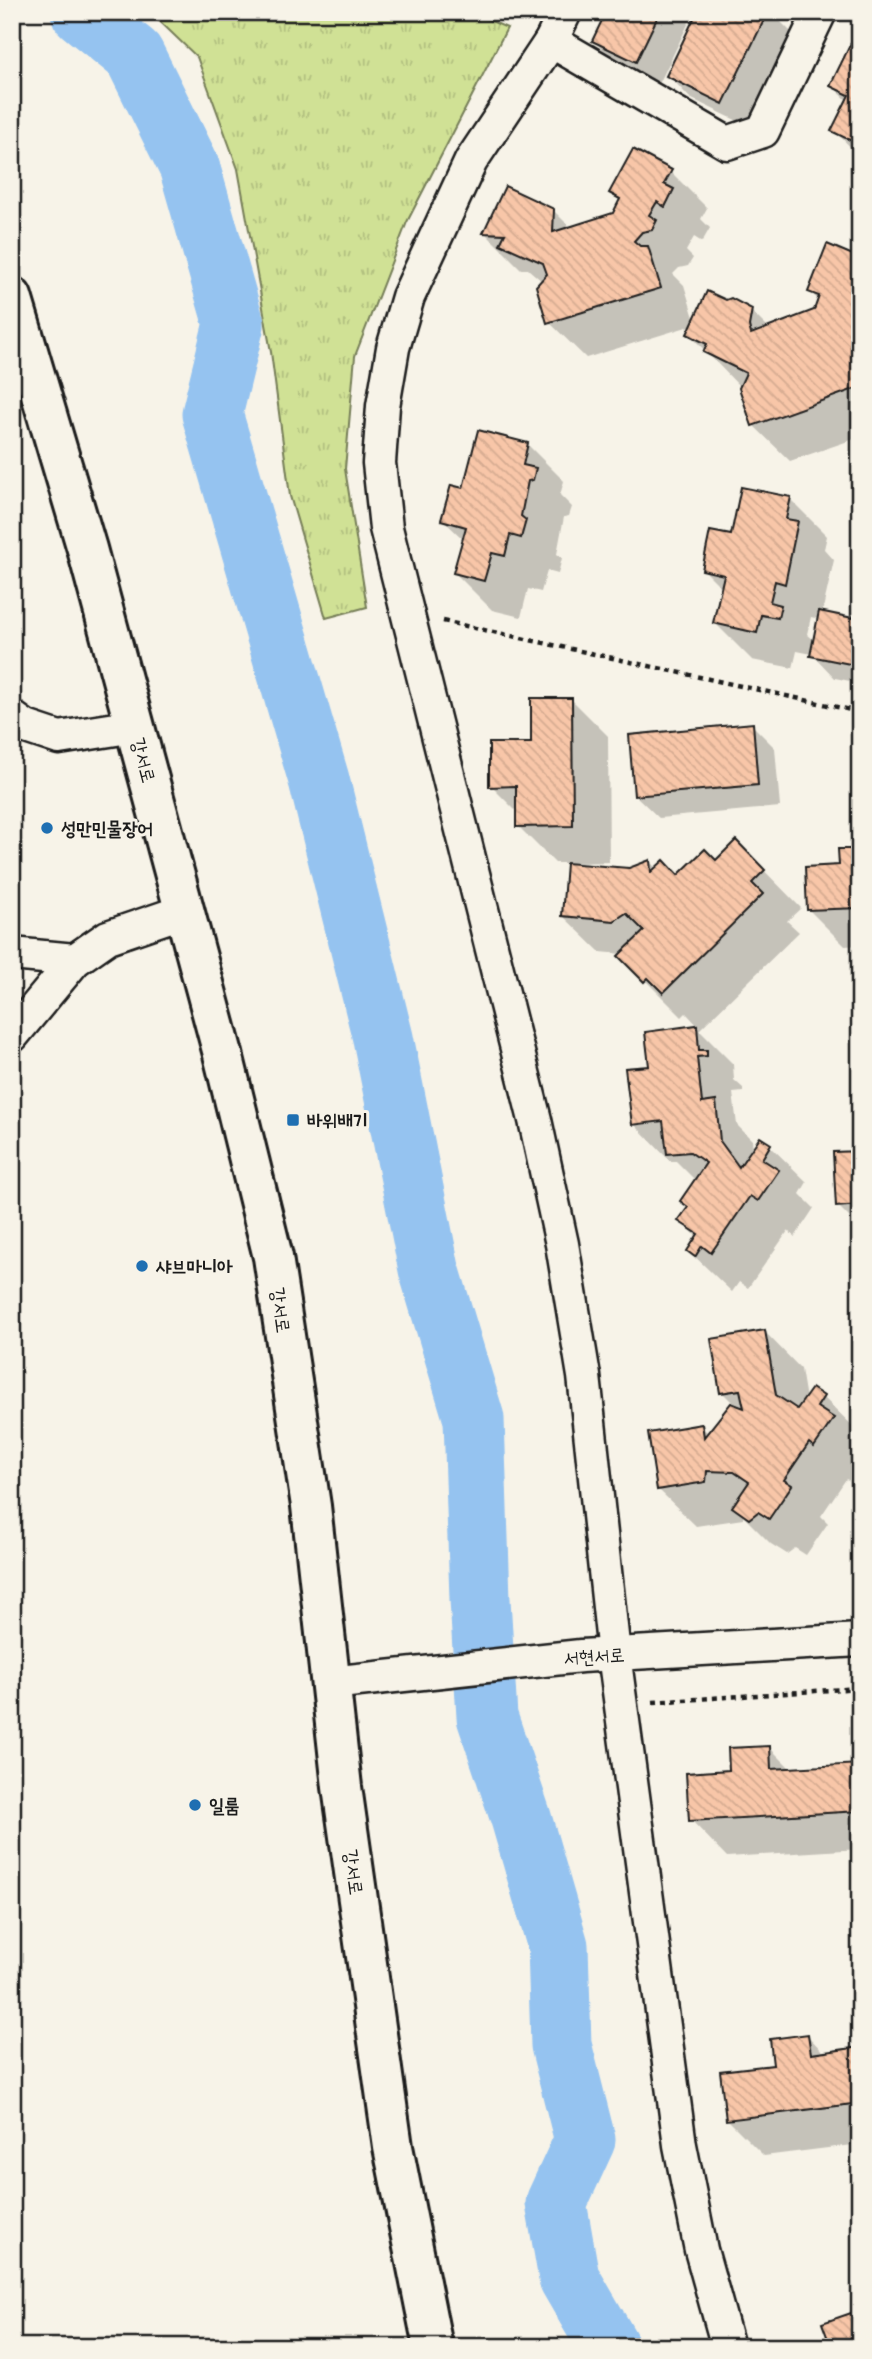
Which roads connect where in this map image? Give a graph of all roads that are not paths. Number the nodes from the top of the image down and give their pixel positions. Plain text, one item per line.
1 (565, 12) edge
2 (820, 12) edge
3 (551, 41) junction
4 (12, 297) edge
5 (12, 717) edge
6 (135, 726) junction
7 (184, 911) junction
8 (12, 954) edge
9 (75, 960) junction
10 (12, 1036) edge
11 (860, 1640) edge
12 (614, 1654) junction
13 (330, 1683) junction
14 (433, 2347) edge
15 (728, 2347) edge

1 - 3 street
2 - 3 street
3 - 12 street
4 - 6 street, 강서로
5 - 6 street
6 - 7 street, 강서로
7 - 9 street
7 - 13 street, 강서로
8 - 9 street
9 - 10 street
11 - 12 street, 서현서로
12 - 13 street, 서현서로
12 - 15 street
13 - 14 street, 강서로

